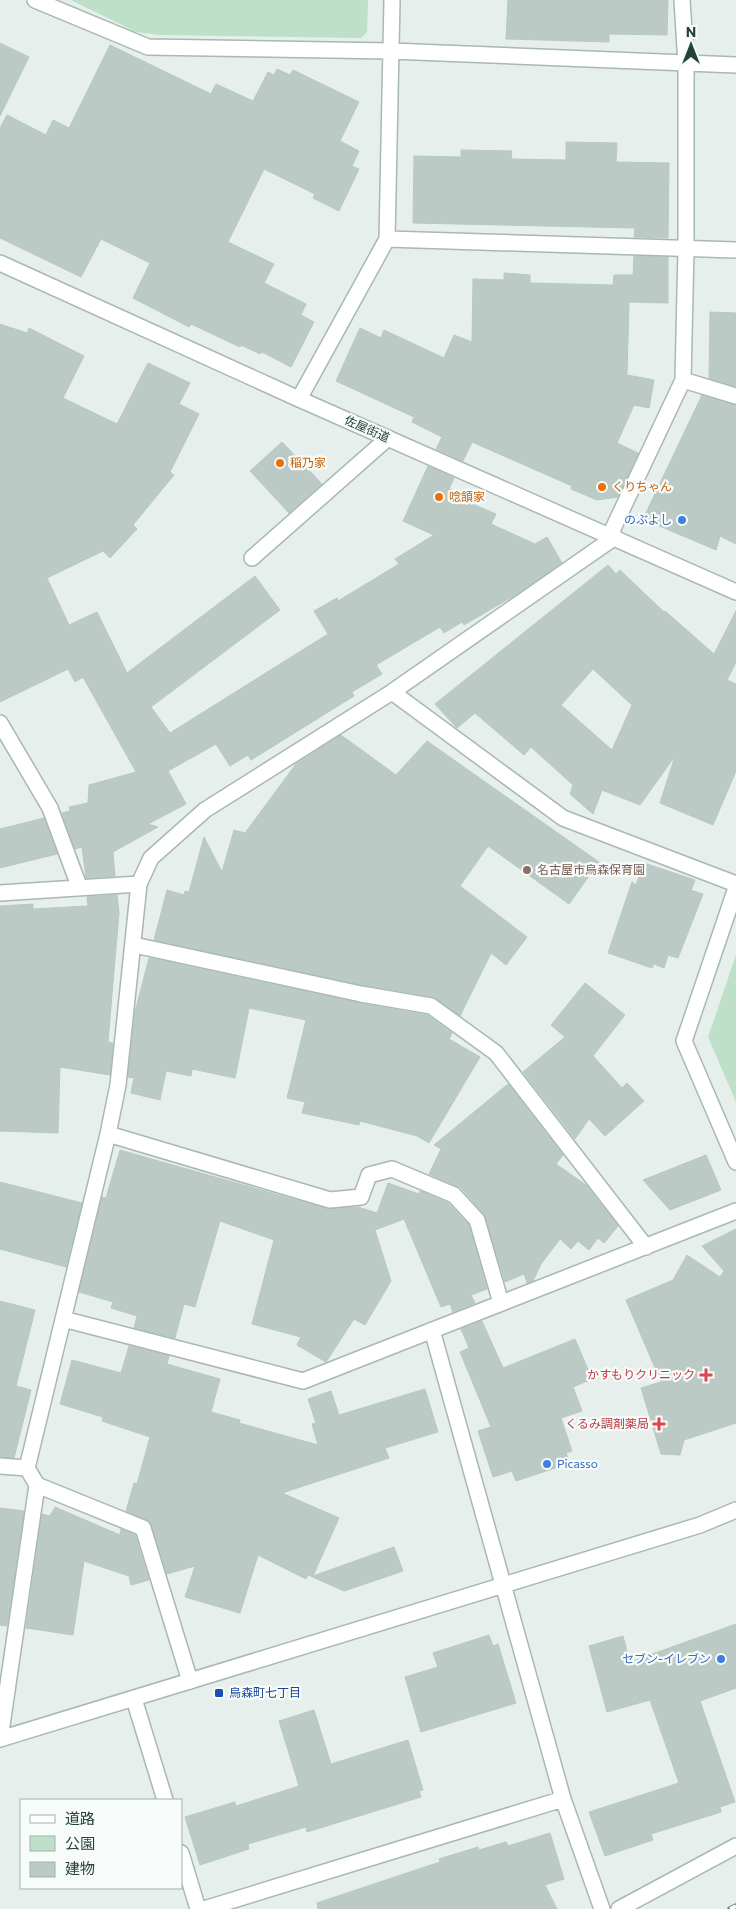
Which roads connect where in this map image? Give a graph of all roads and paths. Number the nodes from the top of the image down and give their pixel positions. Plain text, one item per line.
1 (35, 0) edge
2 (392, 0) edge
3 (682, 0) edge
4 (391, 51) junction
5 (686, 64) junction
6 (736, 65) edge
7 (387, 239) junction
8 (686, 249) junction
9 (736, 250) edge
10 (0, 263) edge
11 (683, 380) junction
12 (736, 396) edge
13 (299, 399) junction
14 (388, 438) junction
15 (613, 536) junction
16 (252, 558) dead end
17 (736, 592) edge
18 (392, 692) junction
19 (0, 723) edge
20 (139, 884) junction
21 (736, 884) edge
22 (79, 886) junction
23 (736, 888) edge
24 (0, 893) edge
25 (134, 945) junction
26 (108, 1134) junction
27 (736, 1162) edge
28 (736, 1211) edge
29 (646, 1246) junction
30 (501, 1303) junction
31 (62, 1319) junction
32 (432, 1330) junction
33 (0, 1466) edge
34 (27, 1468) junction
35 (37, 1485) junction
36 (736, 1510) edge
37 (503, 1584) junction
38 (190, 1681) junction
39 (134, 1699) junction
40 (0, 1738) edge
41 (165, 1799) edge
42 (563, 1799) junction
43 (736, 1846) edge
44 (182, 1857) edge
45 (198, 1909) edge
46 (204, 1909) edge
47 (602, 1909) edge
48 (619, 1909) edge

1 - 4 street
2 - 4 street
3 - 5 street
4 - 5 street
4 - 7 street
5 - 6 street
5 - 8 street
7 - 8 street
7 - 13 street
8 - 9 street
8 - 11 street
10 - 13 street, 佐屋街道
11 - 12 street
11 - 15 street
13 - 14 street, 佐屋街道
14 - 15 street, 佐屋街道
14 - 16 street
15 - 17 street, 佐屋街道
15 - 18 street
18 - 20 street
18 - 21 street
19 - 22 street
20 - 22 street
20 - 25 street
22 - 24 street
23 - 27 street
25 - 26 street
25 - 29 street
26 - 30 street
26 - 31 street
28 - 29 street
29 - 30 street
30 - 32 street
31 - 32 street
31 - 34 street
32 - 37 street
33 - 34 street
34 - 35 street
35 - 38 street
35 - 40 street
36 - 37 street
37 - 38 street
37 - 42 street
38 - 39 street
39 - 40 street
39 - 41 street
42 - 46 street
42 - 47 street
43 - 48 street
44 - 45 street

